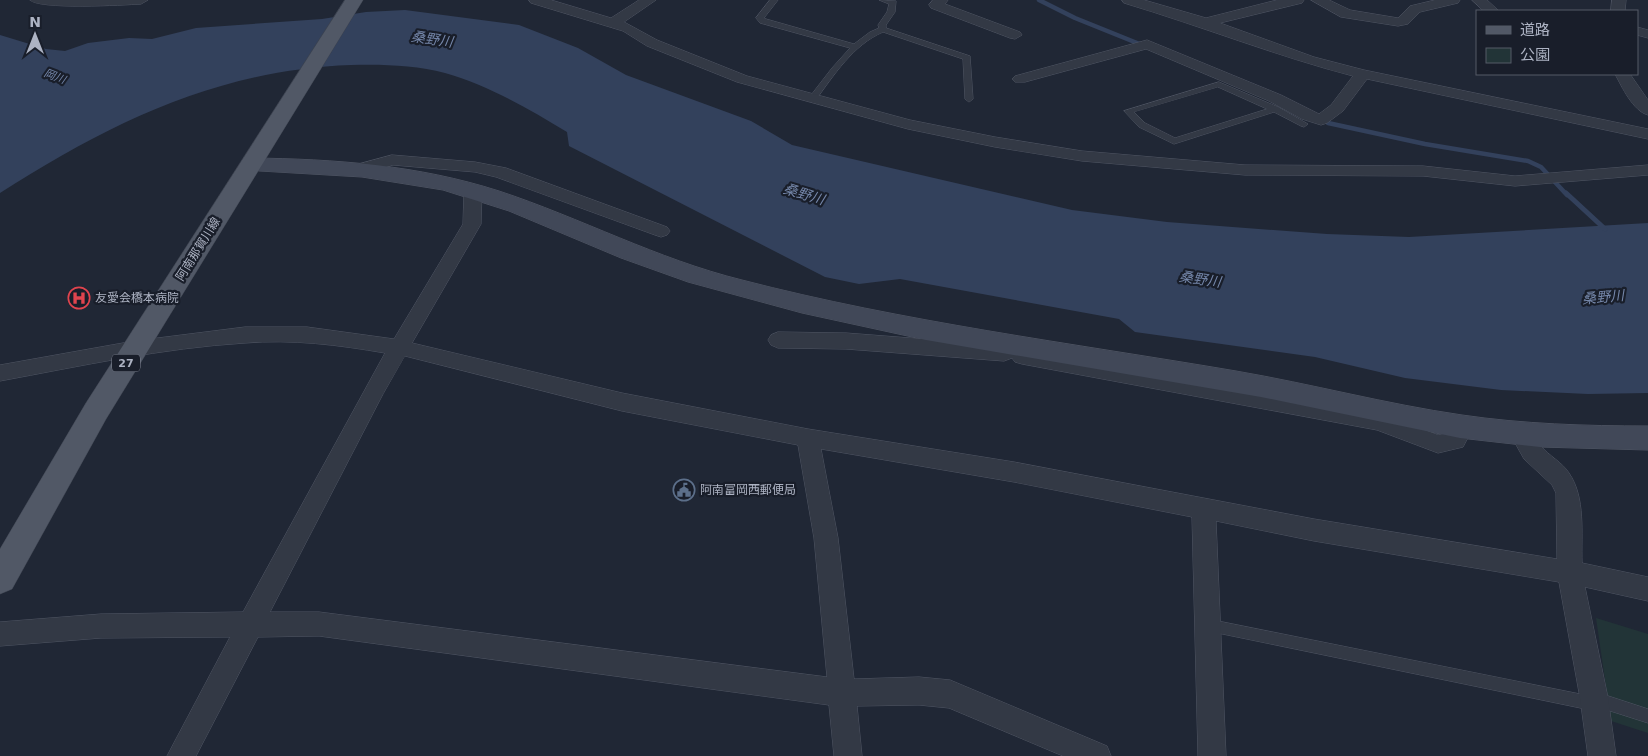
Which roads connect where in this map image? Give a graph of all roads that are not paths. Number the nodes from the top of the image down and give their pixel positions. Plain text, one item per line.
1 (37, 0) edge
2 (141, 0) edge
3 (354, 0) edge
4 (536, 0) edge
5 (649, 0) edge
6 (774, 0) edge
7 (883, 0) edge
8 (941, 0) edge
9 (1129, 0) edge
10 (1297, 0) edge
11 (1318, 0) edge
12 (1453, 0) edge
13 (1479, 0) edge
14 (1491, 10) edge
15 (613, 23) junction
16 (1206, 23) junction
17 (883, 29) junction
18 (1015, 35) dead end
19 (856, 47) junction
20 (663, 62) dead end
21 (1363, 74) junction
22 (1625, 75) edge
23 (1020, 79) dead end
24 (1641, 92) edge
25 (812, 98) junction
26 (969, 99) dead end
27 (1275, 109) junction
28 (1648, 110) edge
29 (1321, 120) junction
30 (1304, 124) joint
31 (1648, 134) edge
32 (255, 158) junction
33 (365, 168) junction
34 (1648, 170) edge
35 (473, 190) junction
36 (661, 231) dead end
37 (778, 340) dead end
38 (398, 347) junction
39 (134, 349) junction
40 (1009, 349) junction
41 (0, 373) edge
42 (1521, 434) junction
43 (808, 438) junction
44 (1648, 438) edge
45 (1204, 509) junction
46 (1570, 572) junction
47 (0, 579) edge
48 (1648, 589) edge
49 (250, 623) junction
50 (1208, 625) junction
51 (0, 634) edge
52 (842, 693) junction
53 (1594, 701) junction
54 (1648, 716) edge
55 (181, 756) edge
56 (848, 756) edge
57 (1097, 756) edge
58 (1212, 756) edge
59 (1602, 756) edge

1 - 2 street
3 - 32 main road, 阿南那賀川線 / 27
4 - 15 street
5 - 15 street
6 - 19 lane
7 - 17 lane
8 - 18 street
9 - 16 street
10 - 16 street
11 - 12 street
13 - 14 street
15 - 20 street
15 - 25 street
16 - 21 street
17 - 19 lane
17 - 26 lane
19 - 25 lane
21 - 29 street
21 - 31 street
22 - 24 street
23 - 29 street
24 - 28 street
25 - 34 street
27 - 27 lane
27 - 30 lane
29 - 30 street
32 - 33 street
32 - 39 main road, 阿南那賀川線 / 27
33 - 35 street
33 - 36 street
35 - 38 street
35 - 40 street
37 - 40 street
38 - 39 street
38 - 43 street
38 - 49 street
39 - 41 street
39 - 47 main road, 阿南那賀川線 / 27
40 - 42 street
42 - 44 street
42 - 46 street
43 - 45 street
43 - 52 street
45 - 46 street
45 - 50 street
46 - 48 street
46 - 53 street
49 - 51 street
49 - 52 street
49 - 55 street
50 - 53 lane
50 - 58 street
52 - 56 street
52 - 57 street
53 - 54 lane
53 - 59 street

